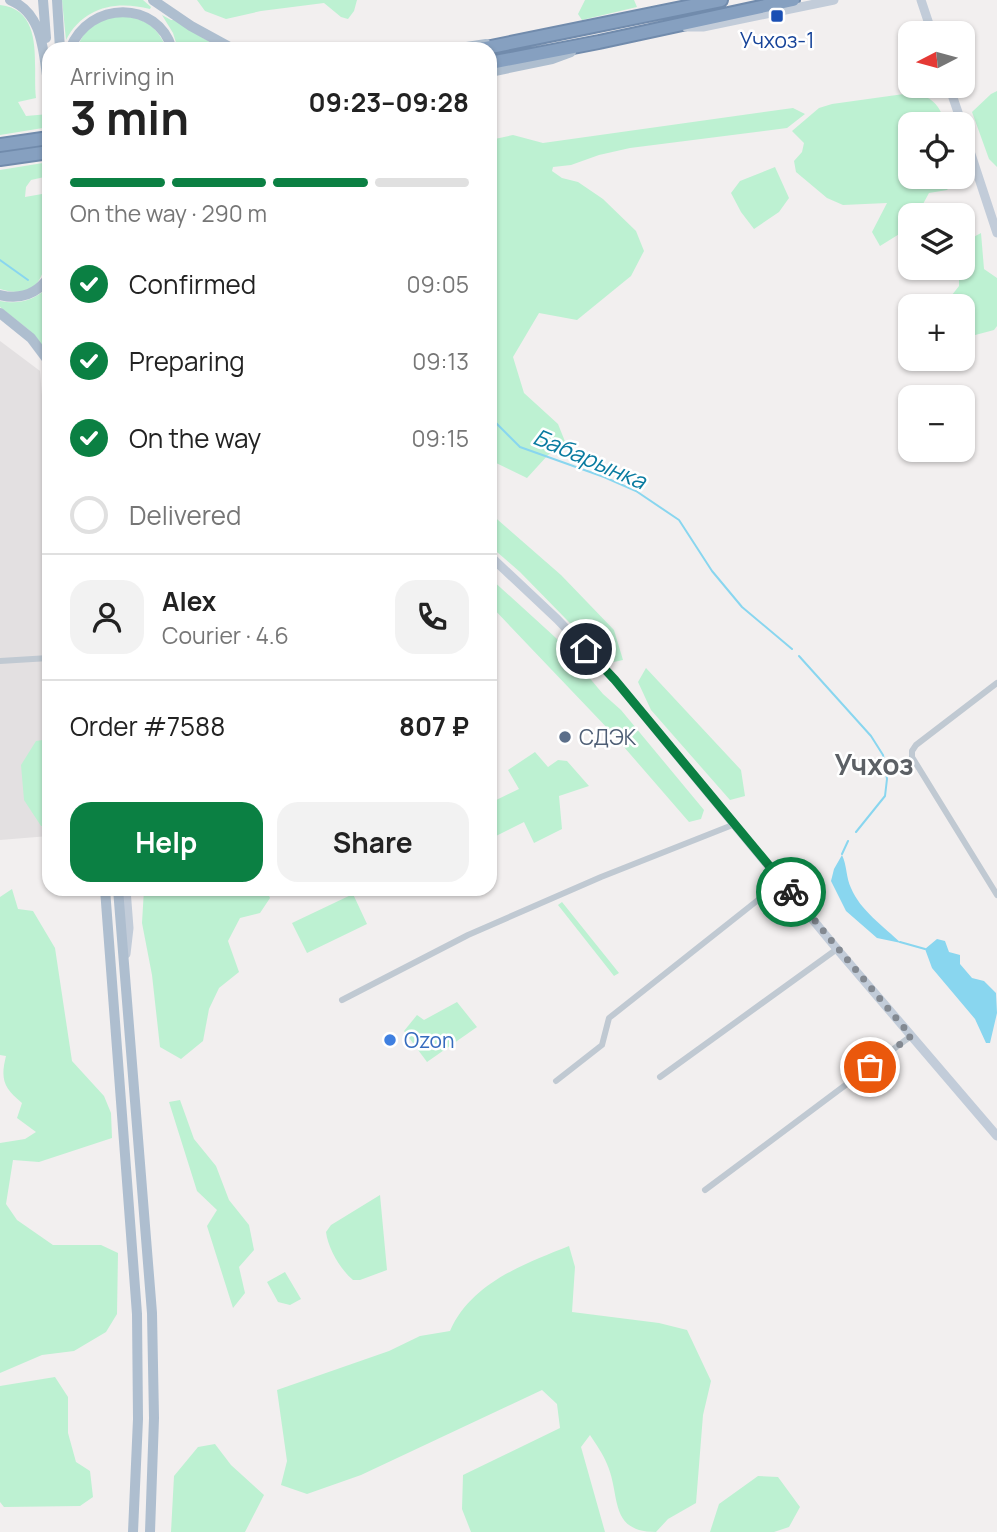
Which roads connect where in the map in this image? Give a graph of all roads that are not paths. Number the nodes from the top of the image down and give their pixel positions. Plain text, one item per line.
1 (10, 0) edge
2 (43, 0) edge
3 (57, 0) edge
4 (153, 0) edge
5 (720, 0) edge
6 (793, 0) edge
7 (834, 0) edge
8 (921, 0) edge
9 (928, 21) edge
10 (663, 28) junction
11 (539, 37) junction
12 (46, 42) edge
13 (60, 42) edge
14 (73, 42) edge
15 (169, 42) edge
16 (220, 42) edge
17 (599, 42) junction
18 (497, 43) edge
19 (497, 46) edge
20 (42, 51) edge
21 (497, 62) edge
22 (497, 71) edge
23 (42, 139) edge
24 (0, 145) edge
25 (42, 153) edge
26 (0, 159) edge
27 (975, 166) edge
28 (997, 233) edge
29 (42, 286) edge
30 (0, 295) edge
31 (0, 313) edge
32 (42, 353) edge
33 (497, 563) edge
34 (42, 659) edge
35 (0, 662) edge
36 (997, 683) edge
37 (735, 824) junction
38 (782, 881) junction
39 (997, 895) edge
40 (106, 896) edge
41 (119, 896) edge
42 (127, 896) edge
43 (837, 949) junction
44 (124, 966) junction
45 (342, 1000) dead end
46 (911, 1036) junction
47 (660, 1077) dead end
48 (556, 1081) dead end
49 (997, 1136) edge
50 (705, 1190) dead end
51 (133, 1532) edge
52 (150, 1532) edge

1 - 20 main road
2 - 12 main road
3 - 13 main road
4 - 16 main road
5 - 11 highway
6 - 10 highway
7 - 10 street
8 - 9 street
10 - 17 highway
11 - 18 main road
11 - 19 highway
14 - 15 main road
17 - 21 highway
17 - 22 main road
23 - 24 highway
25 - 26 highway
27 - 28 street
29 - 30 main road
31 - 32 main road
33 - 37 street
34 - 35 street
36 - 39 street
37 - 38 street
37 - 45 street
38 - 43 street
38 - 48 street
40 - 51 main road
41 - 44 main road
42 - 44 street
43 - 46 street
43 - 47 street
44 - 52 main road
46 - 49 street
46 - 50 street

